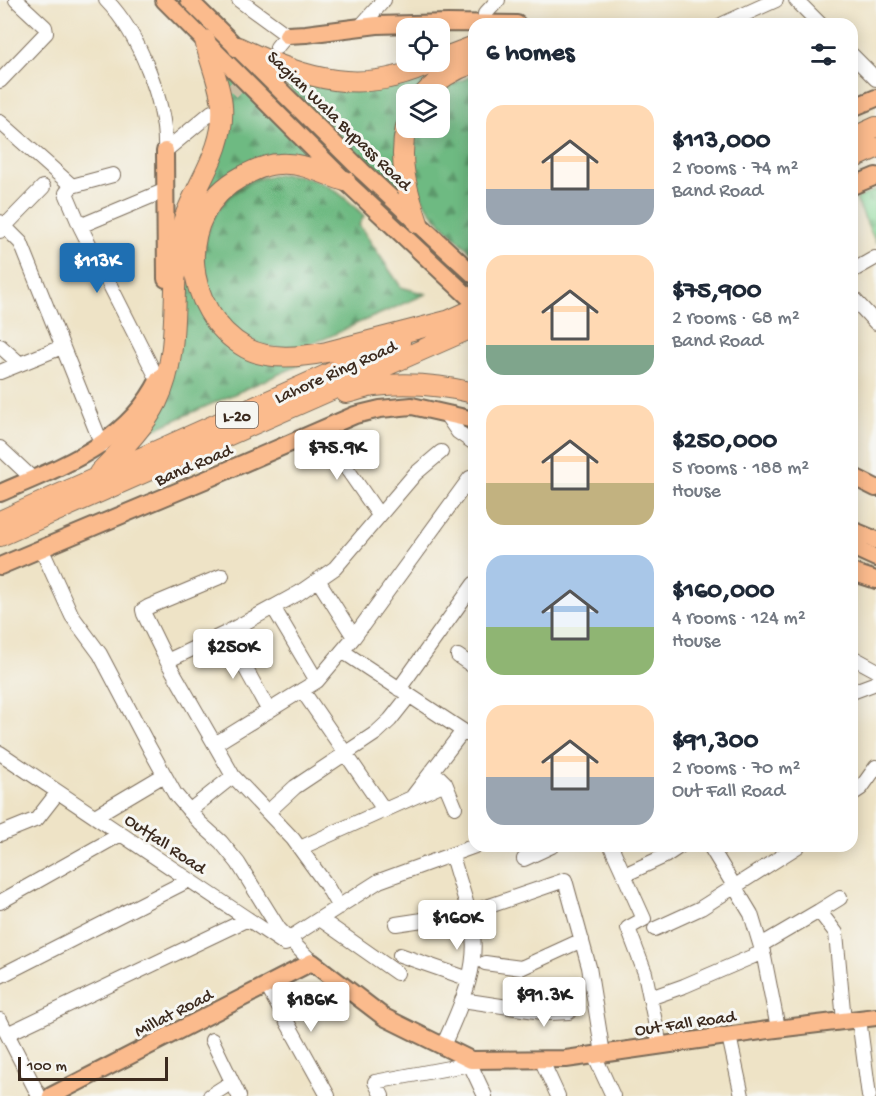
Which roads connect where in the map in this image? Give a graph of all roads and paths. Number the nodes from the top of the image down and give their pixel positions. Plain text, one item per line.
1 (16, 0) edge
2 (106, 0) edge
3 (164, 0) edge
4 (189, 0) edge
5 (239, 0) edge
6 (384, 0) edge
7 (498, 0) edge
8 (776, 0) edge
9 (796, 0) edge
10 (257, 5) edge
11 (484, 18) edge
12 (736, 18) edge
13 (814, 18) edge
14 (468, 23) edge
15 (361, 26) junction
16 (205, 40) junction
17 (282, 41) joint
18 (238, 47) junction
19 (468, 48) edge
20 (450, 55) edge
21 (858, 61) edge
22 (468, 65) edge
23 (410, 72) edge
24 (876, 79) edge
25 (0, 81) edge
26 (433, 84) edge
27 (876, 98) edge
28 (858, 106) edge
29 (212, 112) tunnel mouth
30 (0, 122) edge
31 (858, 133) edge
32 (875, 135) edge
33 (858, 137) edge
34 (403, 138) edge
35 (165, 151) junction
36 (858, 153) edge
37 (112, 175) dead end
38 (876, 176) edge
39 (345, 181) junction
40 (858, 184) edge
41 (72, 186) junction
42 (43, 187) dead end
43 (166, 190) junction
44 (418, 223) junction
45 (2, 226) edge
46 (80, 226) junction
47 (875, 258) edge
48 (858, 268) edge
49 (468, 269) edge
50 (468, 296) edge
51 (858, 303) edge
52 (468, 312) edge
53 (451, 320) junction
54 (876, 322) edge
55 (468, 330) edge
56 (0, 345) edge
57 (62, 347) junction
58 (19, 363) junction
59 (0, 372) edge
60 (158, 381) junction
61 (468, 392) edge
62 (306, 400) junction
63 (445, 413) junction
64 (468, 419) edge
65 (320, 430) junction
66 (468, 439) edge
67 (102, 445) junction
68 (0, 448) edge
69 (441, 453) dead end
70 (33, 479) junction
71 (858, 479) edge
72 (94, 480) junction
73 (468, 481) edge
74 (876, 488) edge
75 (0, 493) edge
76 (379, 514) junction
77 (0, 521) edge
78 (858, 532) edge
79 (0, 536) edge
80 (876, 540) edge
81 (41, 548) junction
82 (858, 550) edge
83 (876, 558) edge
84 (0, 566) edge
85 (858, 574) edge
86 (222, 576) dead end
87 (318, 580) junction
88 (876, 580) edge
89 (468, 593) edge
90 (273, 607) junction
91 (226, 633) junction
92 (354, 637) junction
93 (342, 651) junction
94 (458, 656) dead end
95 (858, 660) edge
96 (166, 661) junction
97 (468, 663) edge
98 (876, 670) edge
99 (317, 681) junction
100 (876, 683) edge
101 (302, 690) junction
102 (858, 690) edge
103 (404, 693) junction
104 (268, 711) junction
105 (468, 734) edge
106 (468, 736) edge
107 (215, 744) junction
108 (345, 754) junction
109 (3, 759) edge
110 (876, 767) edge
111 (433, 771) junction
112 (164, 775) junction
113 (233, 776) junction
114 (445, 783) junction
115 (858, 790) edge
116 (58, 792) junction
117 (411, 799) junction
118 (455, 807) dead end
119 (189, 811) junction
120 (385, 811) junction
121 (268, 812) junction
122 (95, 816) junction
123 (0, 834) edge
124 (121, 834) junction
125 (300, 848) junction
126 (468, 849) edge
127 (539, 852) edge
128 (614, 852) edge
129 (671, 852) edge
130 (714, 852) edge
131 (789, 852) edge
132 (452, 855) junction
133 (524, 859) dead end
134 (624, 875) junction
135 (189, 880) junction
136 (734, 887) junction
137 (840, 898) dead end
138 (0, 902) edge
139 (339, 907) junction
140 (819, 911) junction
141 (469, 913) junction
142 (248, 919) junction
143 (320, 919) junction
144 (396, 924) dead end
145 (655, 929) dead end
146 (288, 939) junction
147 (582, 940) junction
148 (762, 949) junction
149 (400, 955) dead end
150 (312, 962) junction
151 (485, 963) dead end
152 (397, 973) dead end
153 (0, 976) edge
154 (469, 979) junction
155 (267, 986) junction
156 (650, 998) junction
157 (462, 1000) junction
158 (569, 1012) dead end
159 (860, 1019) edge
160 (0, 1020) edge
161 (778, 1029) junction
162 (7, 1034) junction
163 (729, 1036) junction
164 (212, 1040) dead end
165 (442, 1046) junction
166 (660, 1046) junction
167 (598, 1054) junction
168 (541, 1059) junction
169 (471, 1062) junction
170 (232, 1083) junction
171 (39, 1096) edge
172 (51, 1096) edge
173 (210, 1096) edge
174 (239, 1096) edge
175 (328, 1096) edge
176 (382, 1096) edge
177 (485, 1096) edge
178 (558, 1096) edge
179 (613, 1096) edge
180 (742, 1096) edge
181 (869, 1096) edge

1 - 25 street
2 - 35 street
3 - 16 main road, Sagian Wala Bypass Road
4 - 18 main road, Sagian Wala Bypass Road
5 - 10 street
6 - 15 street
7 - 11 street
8 - 12 street
9 - 13 street
10 - 17 street
14 - 15 main road
15 - 17 main road
16 - 39 main road, Sagian Wala Bypass Road
16 - 72 highway
18 - 23 highway
18 - 44 main road, Sagian Wala Bypass Road
19 - 20 highway
21 - 24 street
22 - 26 highway
27 - 28 main road
29 - 35 street
30 - 41 street
31 - 32 highway
32 - 33 highway
32 - 36 highway
34 - 44 highway
35 - 43 main road
37 - 41 street
38 - 40 main road
39 - 50 main road, Sagian Wala Bypass Road
39 - 53 highway
41 - 46 street
42 - 45 street
43 - 46 street
43 - 60 main road
44 - 49 main road, Sagian Wala Bypass Road
45 - 57 street
46 - 60 street
47 - 48 street
51 - 54 street
52 - 53 highway, Lahore Ring Road / L-20
53 - 72 highway, Lahore Ring Road / L-20
55 - 62 highway, Lahore Ring Road / L-20
56 - 58 street
57 - 58 street
57 - 67 street
58 - 59 street
60 - 67 main road
61 - 62 highway
62 - 79 highway, Lahore Ring Road / L-20
63 - 64 main road, Band Road
63 - 65 main road, Band Road
63 - 66 street
65 - 76 street
65 - 81 main road, Band Road
67 - 70 main road
68 - 70 street
69 - 76 street
70 - 75 main road
71 - 74 main road
72 - 77 highway, Lahore Ring Road / L-20
73 - 92 street
76 - 87 street
78 - 80 main road
81 - 84 main road, Band Road
81 - 112 street
82 - 83 main road
85 - 88 main road
86 - 96 street
87 - 90 street
87 - 92 street
89 - 103 street
90 - 91 street
90 - 99 street
91 - 96 street
91 - 104 street
92 - 93 street
93 - 99 street
93 - 103 street
94 - 97 street
95 - 98 street
96 - 107 street
99 - 101 street
100 - 102 street
101 - 104 street
101 - 108 street
103 - 105 street
103 - 108 street
104 - 107 street
106 - 111 street
107 - 113 street
108 - 120 street
108 - 121 street
109 - 116 street, Outfall Road
110 - 115 street
111 - 114 street
111 - 117 street
112 - 119 street
112 - 122 street
113 - 119 street
113 - 121 street
114 - 117 street
114 - 118 street
116 - 122 street, Outfall Road
116 - 123 street
117 - 120 street
119 - 146 street
120 - 125 street
121 - 125 street
122 - 124 street, Outfall Road
124 - 135 street, Outfall Road
124 - 138 street
125 - 139 street
126 - 132 street
127 - 133 street
128 - 134 street
129 - 134 street
130 - 136 street
131 - 136 street
132 - 139 street
132 - 141 street
134 - 156 street
135 - 142 street, Outfall Road
135 - 153 street
136 - 145 street
136 - 148 street
137 - 140 street
139 - 143 street
140 - 148 street
140 - 159 street
141 - 144 street
141 - 147 street
141 - 154 street
142 - 150 street, Outfall Road
142 - 162 street
143 - 146 street
143 - 152 street
146 - 150 street
147 - 151 street
147 - 167 street
148 - 156 street
148 - 161 street
149 - 154 street
150 - 155 main road, Millat Road
150 - 165 main road, Out Fall Road
154 - 157 street
155 - 172 main road, Millat Road
155 - 175 street
156 - 166 street
157 - 158 street
157 - 165 street
159 - 161 main road, Out Fall Road
159 - 181 street
160 - 162 street
161 - 163 main road, Out Fall Road
162 - 171 street
163 - 166 main road, Out Fall Road
163 - 180 street
164 - 170 street
165 - 169 main road, Out Fall Road
166 - 167 main road, Out Fall Road
167 - 168 main road, Out Fall Road
167 - 179 street
168 - 169 main road, Out Fall Road
168 - 178 street
169 - 176 street
169 - 177 street
170 - 173 street
170 - 174 street

